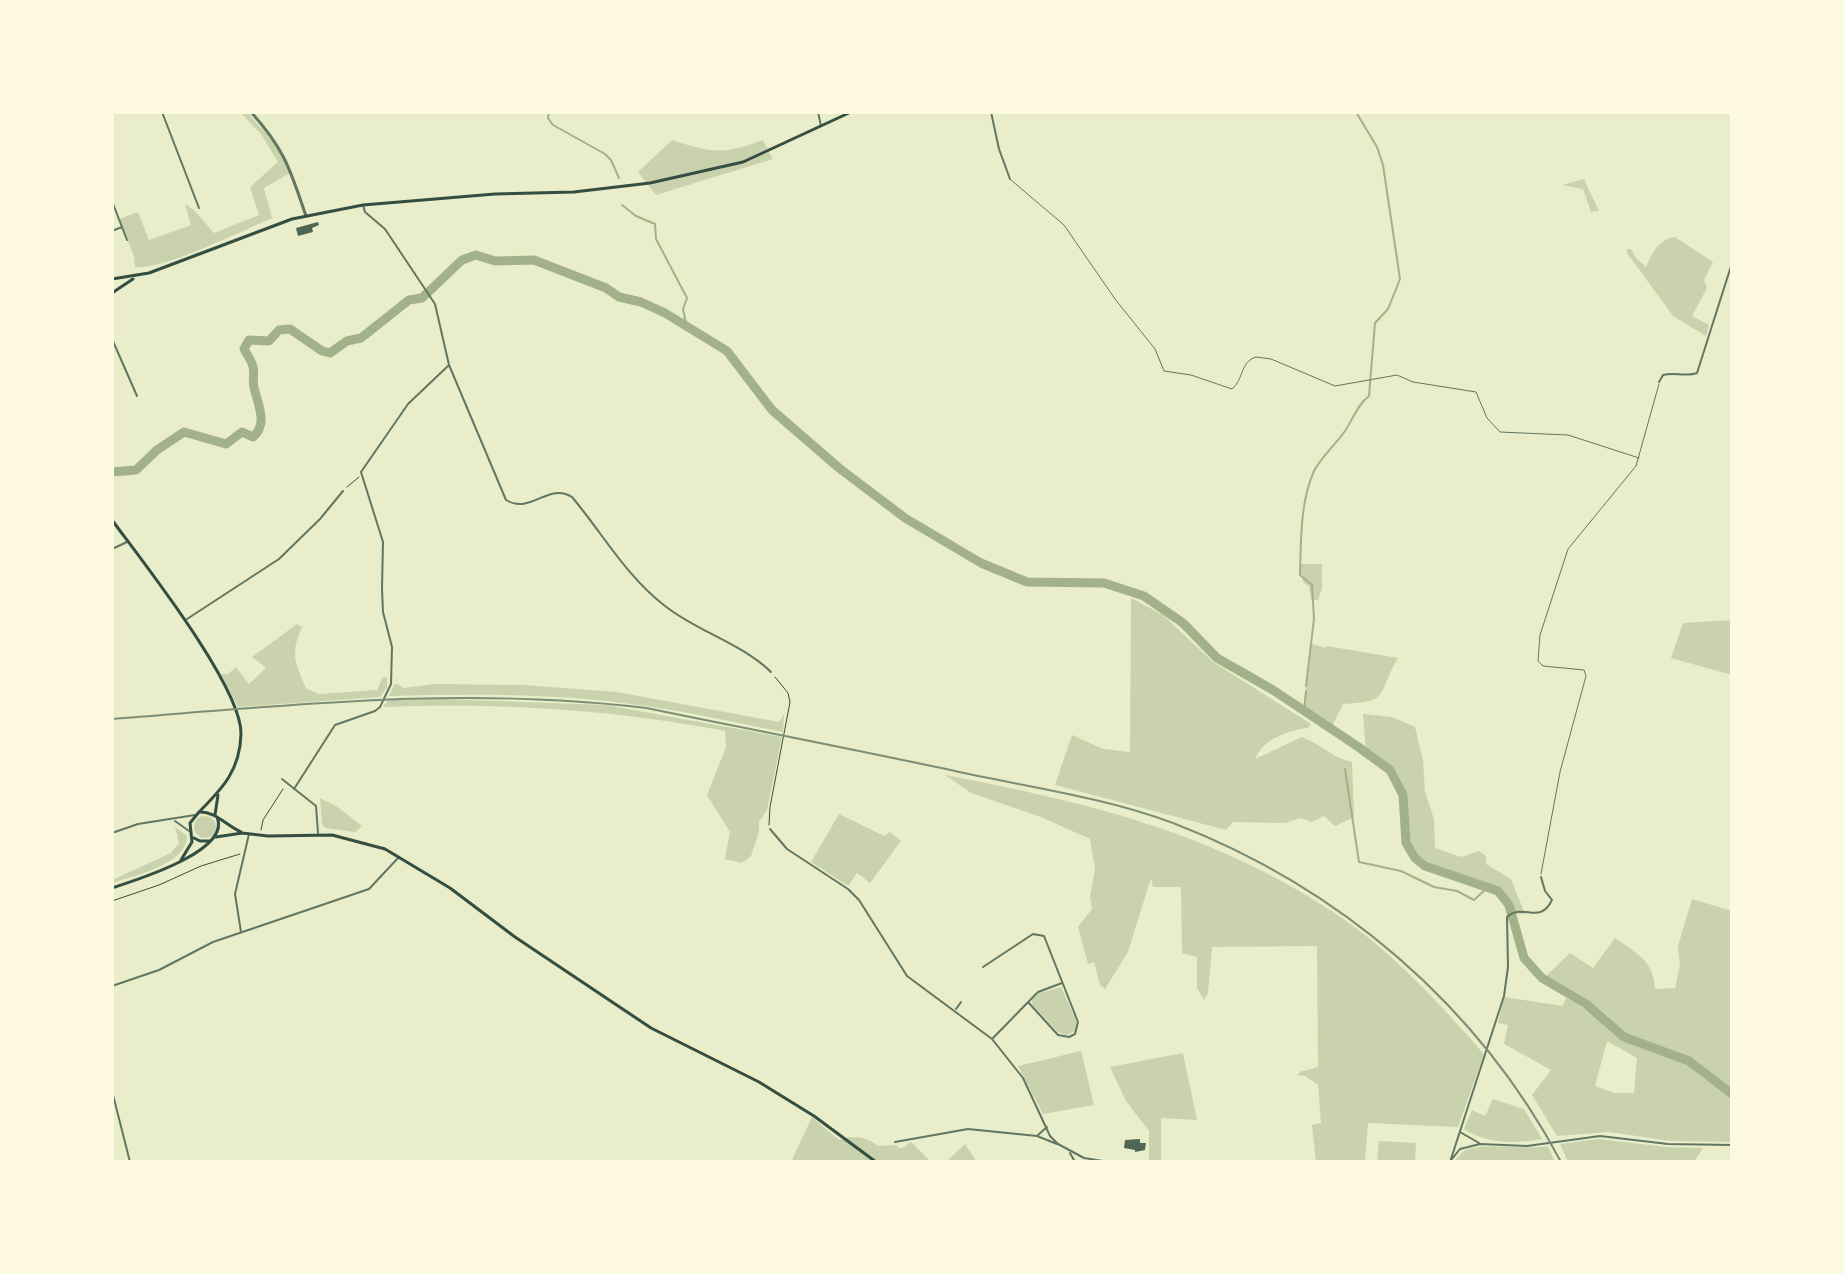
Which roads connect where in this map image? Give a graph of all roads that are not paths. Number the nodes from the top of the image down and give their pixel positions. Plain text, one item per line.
1 (162, 112) edge
2 (251, 112) edge
3 (818, 112) edge
4 (851, 112) edge
5 (991, 112) edge
6 (821, 127) junction
7 (1010, 179) joint
8 (112, 201) edge
9 (363, 205) junction
10 (199, 208) dead end
11 (306, 216) junction
12 (122, 227) junction
13 (112, 231) edge
14 (127, 240) dead end
15 (1732, 263) edge
16 (137, 277) junction
17 (112, 279) edge
18 (112, 293) edge
19 (112, 339) edge
20 (449, 365) junction
21 (1659, 382) joint
22 (137, 396) dead end
23 (1639, 458) junction
24 (343, 491) road end
25 (112, 520) edge
26 (128, 542) junction
27 (112, 549) edge
28 (186, 620) junction
29 (771, 672) road end
30 (282, 779) dead end
31 (294, 789) junction
32 (218, 795) junction
33 (197, 814) junction
34 (216, 816) junction
35 (174, 820) junction
36 (770, 829) road end
37 (112, 833) edge
38 (242, 833) junction
39 (192, 834) junction
40 (249, 834) junction
41 (318, 834) junction
42 (216, 837) junction
43 (209, 841) junction
44 (400, 856) junction
45 (178, 862) junction
46 (1541, 877) joint
47 (112, 888) edge
48 (242, 934) junction
49 (985, 964) dead end
50 (1063, 983) junction
51 (112, 986) edge
52 (961, 1002) dead end
53 (1028, 1002) junction
54 (955, 1010) junction
55 (992, 1039) junction
56 (112, 1091) edge
57 (1047, 1127) junction
58 (1459, 1131) junction
59 (1037, 1136) junction
60 (895, 1142) dead end
61 (1058, 1144) junction
62 (1480, 1144) junction
63 (1732, 1145) edge
64 (1069, 1152) junction
65 (1084, 1158) junction
66 (1451, 1161) edge
67 (130, 1162) edge
68 (876, 1162) edge
69 (1075, 1162) edge
70 (1080, 1162) edge
71 (1109, 1162) edge

1 - 10 street
2 - 11 street
3 - 6 street
4 - 6 main road
5 - 7 street
6 - 9 main road
7 - 23 lane
8 - 12 street
9 - 11 main road
9 - 20 street
11 - 16 main road
12 - 13 street
12 - 14 street
15 - 21 street
16 - 17 main road
16 - 18 main road
19 - 22 street
20 - 29 street
20 - 31 street
21 - 23 lane
23 - 46 lane
24 - 28 street
25 - 26 main road
26 - 27 street
26 - 28 main road
28 - 32 main road
30 - 31 street
31 - 41 street
32 - 33 main road
32 - 34 main road
33 - 34 main road
33 - 35 street
33 - 39 main road
34 - 38 main road
34 - 42 main road
35 - 37 street
35 - 39 street
36 - 54 street
38 - 40 main road
38 - 42 main road
39 - 43 main road
39 - 45 main road
40 - 41 main road
40 - 48 street
41 - 44 main road
42 - 43 main road
43 - 45 main road
44 - 48 street
44 - 68 main road
45 - 47 main road
46 - 58 street
48 - 51 street
49 - 50 street
50 - 53 street
50 - 53 street
52 - 54 street
53 - 55 street
54 - 55 street
55 - 57 street
56 - 67 street
57 - 59 street
57 - 61 street
58 - 62 street
58 - 66 street
59 - 60 street
59 - 61 street
61 - 64 street
62 - 63 street
62 - 66 street
64 - 65 street
64 - 69 street
65 - 70 street
65 - 71 street

